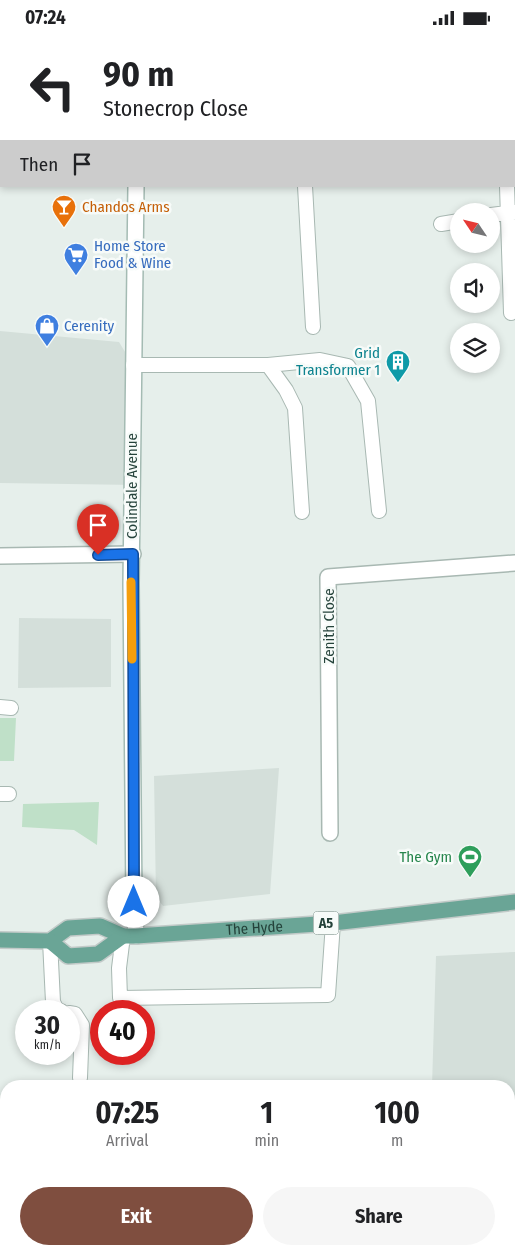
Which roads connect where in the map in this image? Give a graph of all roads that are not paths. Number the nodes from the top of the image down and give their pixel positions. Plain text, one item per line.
1 (136, 187) edge
2 (305, 187) edge
3 (507, 187) edge
4 (512, 212) edge
5 (450, 222) edge
6 (441, 224) dead end
7 (511, 313) dead end
8 (313, 327) dead end
9 (133, 365) junction
10 (268, 365) junction
11 (302, 511) dead end
12 (379, 511) dead end
13 (133, 554) junction
14 (0, 556) edge
15 (515, 563) edge
16 (330, 833) dead end
17 (515, 902) edge
18 (333, 923) junction
19 (130, 936) junction
20 (0, 941) edge
21 (50, 941) junction
22 (53, 1000) edge
23 (80, 1022) edge
24 (80, 1078) dead end

1 - 9 street, Colindale Avenue
2 - 8 lane
3 - 4 lane
4 - 7 lane
5 - 6 lane
9 - 10 lane
9 - 13 street, Colindale Avenue
10 - 11 lane
10 - 12 lane
13 - 14 street
13 - 19 street, Colindale Avenue
15 - 16 street, Zenith Close
17 - 18 main road, The Hyde / A5
18 - 19 main road, The Hyde / A5
18 - 19 lane
19 - 21 main road, The Hyde / A5
19 - 21 main road
20 - 21 main road
21 - 22 lane
23 - 24 lane

